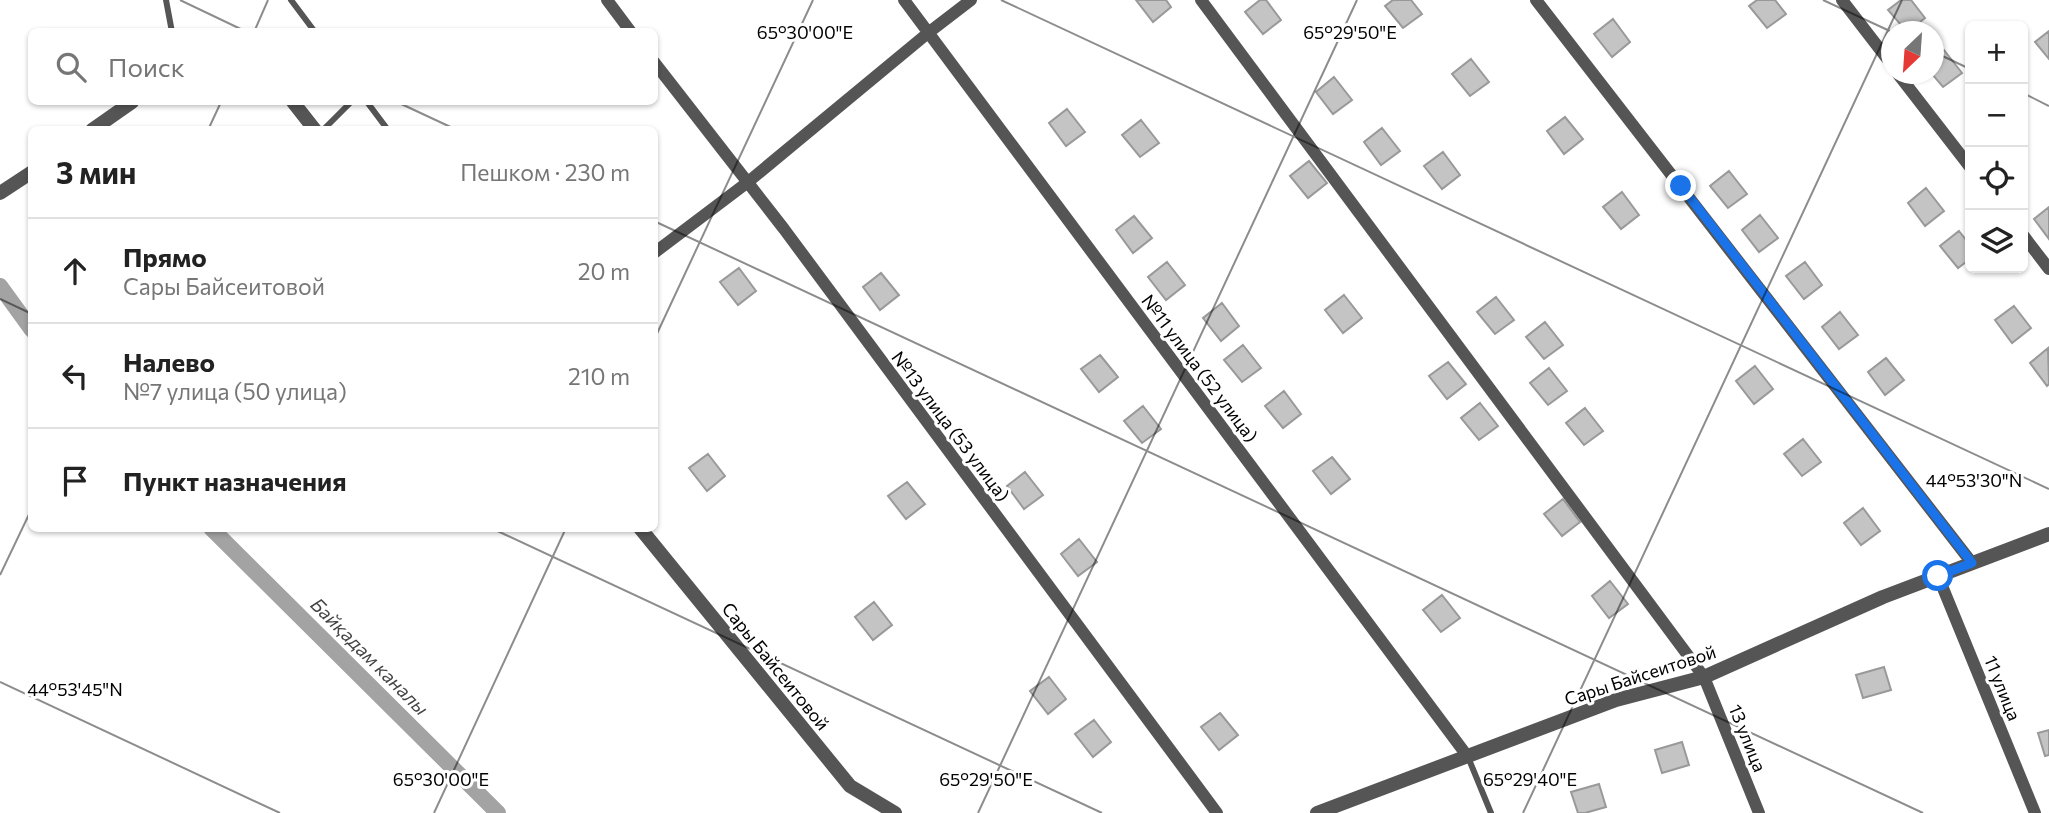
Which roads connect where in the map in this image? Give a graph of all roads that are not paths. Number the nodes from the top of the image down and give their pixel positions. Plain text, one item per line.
1 (166, 0) edge
2 (291, 0) edge
3 (607, 0) edge
4 (904, 0) edge
5 (971, 0) edge
6 (1201, 0) edge
7 (1535, 0) edge
8 (1842, 0) edge
9 (171, 28) edge
10 (312, 28) edge
11 (628, 28) edge
12 (928, 33) junction
13 (1881, 51) edge
14 (658, 67) edge
15 (1906, 84) edge
16 (128, 105) edge
17 (295, 105) edge
18 (348, 105) edge
19 (369, 105) edge
20 (98, 126) edge
21 (313, 126) edge
22 (327, 126) edge
23 (385, 126) edge
24 (1965, 161) edge
25 (28, 175) edge
26 (748, 182) junction
27 (3, 192) edge
28 (2028, 242) edge
29 (658, 250) edge
30 (2049, 269) edge
31 (643, 532) edge
32 (2049, 534) edge
33 (1972, 563) junction
34 (1938, 576) junction
35 (1704, 677) junction
36 (1468, 757) junction
37 (895, 813) edge
38 (1217, 813) edge
39 (1317, 813) edge
40 (1491, 813) edge
41 (1759, 813) edge
42 (2035, 813) edge

1 - 9 lane
2 - 10 lane
3 - 11 street
4 - 12 street, №11 улица (52 улица)
5 - 12 street
6 - 35 street, 13 улица
7 - 33 street
8 - 13 street
12 - 26 street
12 - 36 street, №11 улица (52 улица)
14 - 26 street, №13 улица (53 улица)
15 - 24 street
16 - 20 street
17 - 21 street
18 - 22 lane
19 - 23 lane
25 - 27 street
26 - 29 street
26 - 38 street, №13 улица (53 улица)
28 - 30 street
31 - 37 street, Сары Байсеитовой
32 - 33 street, Сары Байсеитовой
33 - 34 street, Сары Байсеитовой
34 - 35 street, Сары Байсеитовой
34 - 42 street, 11 улица
35 - 36 street, Сары Байсеитовой
35 - 41 street, 13 улица
36 - 39 street, Сары Байсеитовой
36 - 40 lane

